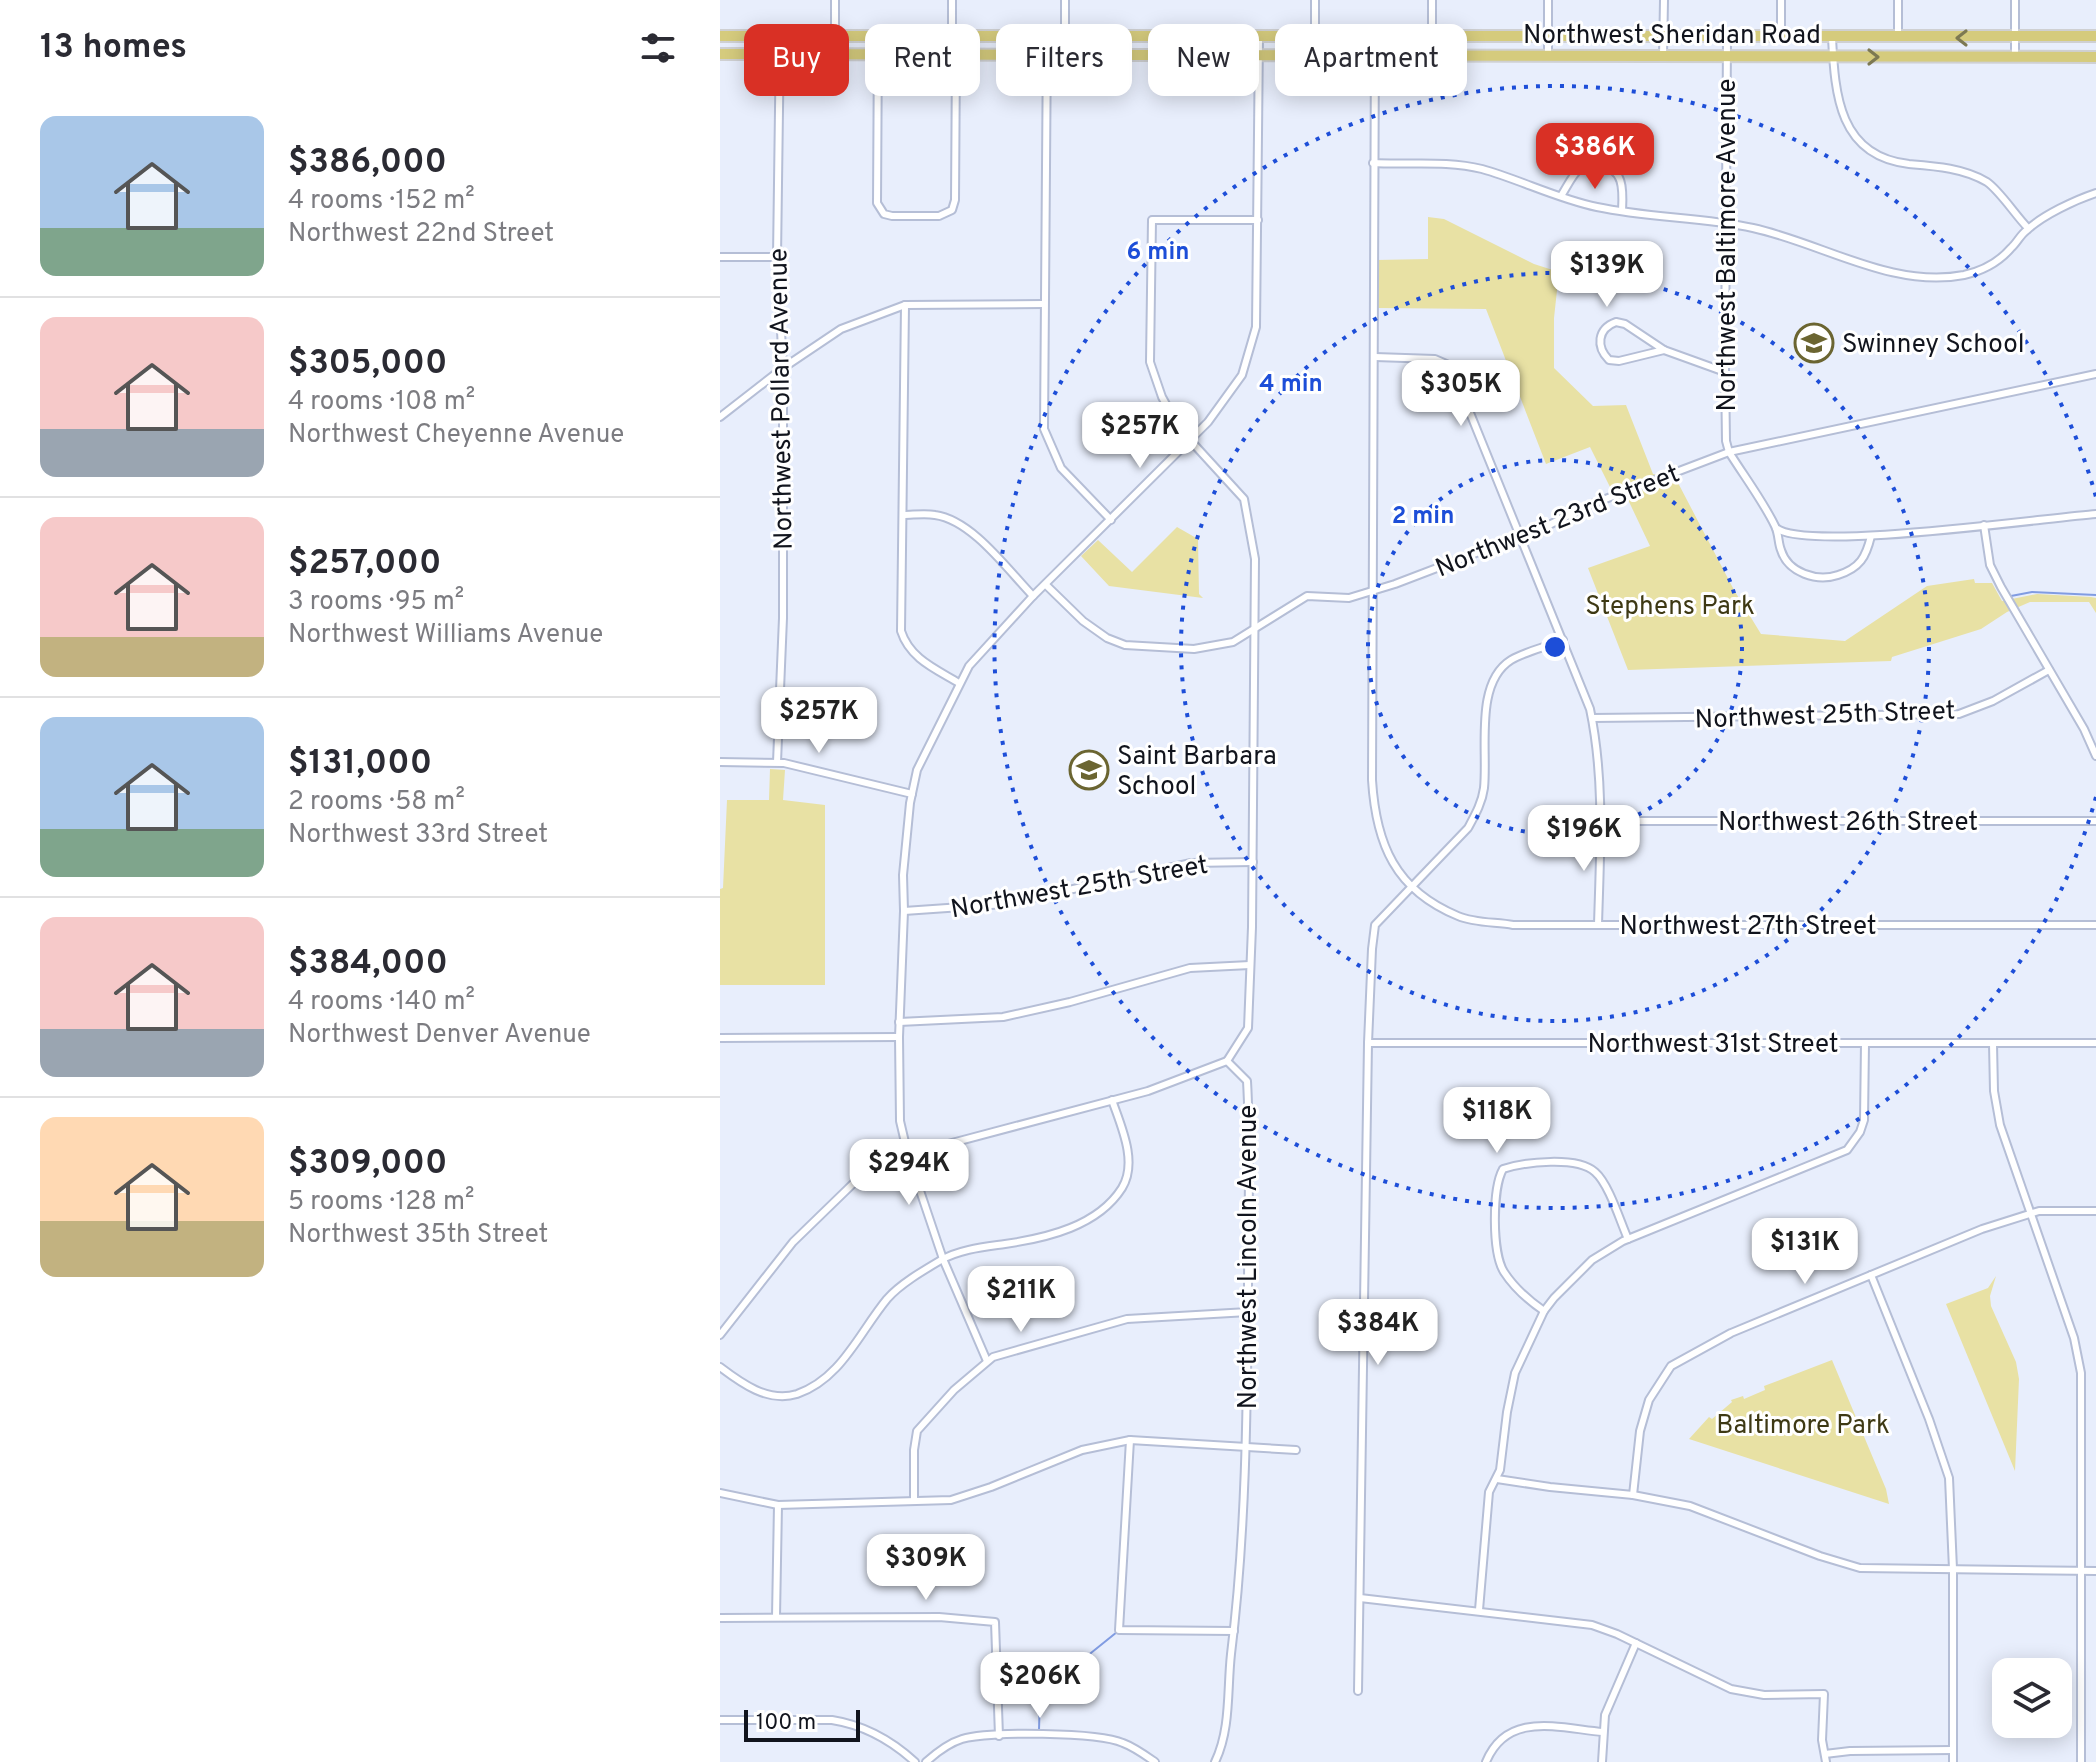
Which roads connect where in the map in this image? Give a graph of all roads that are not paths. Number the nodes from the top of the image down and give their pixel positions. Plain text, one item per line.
1 (835, 0) edge
2 (952, 0) edge
3 (1065, 0) edge
4 (1315, 0) edge
5 (1432, 0) edge
6 (1548, 0) edge
7 (1664, 0) edge
8 (1781, 0) edge
9 (1898, 0) edge
10 (2015, 0) edge
11 (835, 24) edge
12 (952, 24) edge
13 (1065, 24) edge
14 (1315, 24) edge
15 (1432, 24) edge
16 (720, 36) edge
17 (744, 36) edge
18 (2096, 36) edge
19 (1259, 37) edge
20 (1275, 37) edge
21 (1467, 37) edge
22 (1548, 37) junction
23 (1663, 37) junction
24 (1727, 38) junction
25 (1781, 38) junction
26 (1832, 38) junction
27 (1898, 38) junction
28 (2015, 38) junction
29 (720, 54) edge
30 (744, 54) edge
31 (1467, 56) edge
32 (1548, 56) junction
33 (1663, 56) junction
34 (1727, 56) junction
35 (1833, 57) junction
36 (2015, 57) junction
37 (2096, 57) edge
38 (779, 96) edge
39 (878, 96) edge
40 (956, 96) edge
41 (1047, 96) edge
42 (1258, 96) edge
43 (1374, 96) edge
44 (1373, 163) junction
45 (2096, 193) edge
46 (1561, 196) junction
47 (1622, 211) junction
48 (1258, 220) junction
49 (1725, 223) junction
50 (2028, 228) junction
51 (720, 257) edge
52 (777, 257) junction
53 (1044, 304) junction
54 (905, 305) junction
55 (1664, 350) junction
56 (1375, 357) junction
57 (783, 368) junction
58 (1725, 372) junction
59 (2096, 374) edge
60 (720, 417) edge
61 (1190, 440) junction
62 (1729, 452) junction
63 (2096, 514) edge
64 (903, 515) junction
65 (1111, 520) junction
66 (1984, 525) junction
67 (1776, 528) junction
68 (1521, 536) junction
69 (1871, 536) junction
70 (1046, 585) junction
71 (1373, 591) junction
72 (1033, 596) junction
73 (1255, 629) junction
74 (1563, 640) junction
75 (2049, 670) junction
76 (959, 683) junction
77 (1592, 718) junction
78 (2096, 756) edge
79 (720, 762) edge
80 (777, 762) junction
81 (912, 794) junction
82 (1600, 821) junction
83 (2096, 821) edge
84 (1253, 862) junction
85 (1411, 886) junction
86 (904, 911) junction
87 (1598, 925) junction
88 (2096, 925) edge
89 (1250, 965) junction
90 (899, 1022) junction
91 (899, 1037) junction
92 (720, 1038) edge
93 (1368, 1043) junction
94 (1865, 1043) junction
95 (2096, 1043) edge
96 (1993, 1044) junction
97 (1227, 1061) junction
98 (1112, 1100) junction
99 (908, 1155) junction
100 (2096, 1211) edge
101 (2030, 1213) junction
102 (1628, 1239) junction
103 (943, 1259) junction
104 (1871, 1275) junction
105 (1544, 1311) junction
106 (1248, 1312) junction
107 (720, 1335) edge
108 (987, 1361) junction
109 (720, 1367) edge
110 (1130, 1440) junction
111 (1247, 1448) junction
112 (1296, 1450) dead end
113 (1497, 1479) junction
114 (720, 1493) edge
115 (1633, 1495) junction
116 (914, 1501) junction
117 (778, 1505) junction
118 (1953, 1569) junction
119 (2082, 1570) junction
120 (2096, 1571) edge
121 (1360, 1598) junction
122 (1479, 1610) junction
123 (776, 1617) junction
124 (720, 1618) edge
125 (1234, 1631) junction
126 (1636, 1643) junction
127 (1358, 1691) dead end
128 (720, 1720) edge
129 (1603, 1732) junction
130 (999, 1736) junction
131 (1953, 1750) junction
132 (1825, 1758) edge
133 (915, 1762) edge
134 (926, 1762) edge
135 (1155, 1762) edge
136 (1215, 1762) edge
137 (1486, 1762) edge
138 (1602, 1762) edge
139 (1953, 1762) edge
140 (2081, 1762) edge

1 - 11 street
2 - 12 street
3 - 13 street
4 - 14 street
5 - 15 street
6 - 22 street
7 - 23 street
8 - 25 street
9 - 27 street
10 - 28 street
16 - 17 main road, Northwest Sheridan Road
18 - 28 main road, Northwest Sheridan Road
19 - 20 main road, Northwest Sheridan Road
21 - 22 main road, Northwest Sheridan Road
22 - 23 main road, Northwest Sheridan Road
22 - 32 street
23 - 24 main road, Northwest Sheridan Road
23 - 33 street
24 - 25 main road, Northwest Sheridan Road
24 - 34 street, Northwest Baltimore Avenue
25 - 26 main road, Northwest Sheridan Road
26 - 27 main road, Northwest Sheridan Road
26 - 35 street
28 -> 27 main road, Northwest Sheridan Road
28 - 36 street
29 - 30 main road, Northwest Sheridan Road
31 - 32 main road, Northwest Sheridan Road
32 - 33 main road, Northwest Sheridan Road
33 - 34 main road, Northwest Sheridan Road
34 - 35 main road, Northwest Sheridan Road
34 - 49 street, Northwest Baltimore Avenue
35 -> 36 main road, Northwest Sheridan Road
35 - 50 street
36 - 37 main road, Northwest Sheridan Road
38 - 52 street, Northwest Pollard Avenue
39 - 40 street
41 - 53 street
42 - 48 street
43 - 44 street
44 - 46 street
44 - 56 street
45 - 50 street
46 - 47 street
46 - 47 street
47 - 49 street
48 - 61 street
48 - 61 street
49 - 50 street
49 - 58 street, Northwest Baltimore Avenue
51 - 52 street
52 - 57 street, Northwest Pollard Avenue
53 - 54 street
53 - 65 street
54 - 57 street
54 - 64 street
55 - 55 street
55 - 58 street
56 - 68 street
56 - 71 street
57 - 60 street
57 - 80 street, Northwest Pollard Avenue
58 - 62 street, Northwest Baltimore Avenue
59 - 62 street, Northwest 23rd Street
61 - 65 street
61 - 73 street
62 - 67 street
62 - 68 street, Northwest 23rd Street
63 - 66 street
64 - 72 street
64 - 76 street
65 - 70 street
66 - 69 street
66 - 75 street
67 - 69 street
67 - 69 street
68 - 71 street, Northwest 23rd Street
68 - 74 street
70 - 72 street
70 - 73 street, Northwest 23rd Street
71 - 73 street, Northwest 23rd Street
71 - 85 street
72 - 76 street
73 - 84 street
74 - 77 street
74 - 85 street
75 - 77 street, Northwest 25th Street
75 - 78 street
76 - 81 street
77 - 82 street
79 - 80 street
80 - 81 street
81 - 86 street
82 - 83 street, Northwest 26th Street
82 - 87 street
84 - 86 street, Northwest 25th Street
84 - 89 street
85 - 87 street, Northwest 27th Street
85 - 93 street
86 - 90 street
87 - 88 street, Northwest 27th Street
89 - 90 street
89 - 97 street
90 - 91 street
91 - 92 street
91 - 99 street
93 - 94 street, Northwest 31st Street
93 - 121 street
94 - 96 street, Northwest 31st Street
94 - 102 street
95 - 96 street, Northwest 31st Street
96 - 101 street
97 - 98 street
97 - 106 street, Northwest Lincoln Avenue
98 - 99 street
98 - 103 street
99 - 103 street
99 - 107 street
100 - 101 street
101 - 104 street
101 - 119 street
102 - 105 street
102 - 105 street
103 - 108 street
103 - 109 street
104 - 115 street
104 - 118 street
105 - 113 street
106 - 108 street
106 - 111 street, Northwest Lincoln Avenue
108 - 116 street
110 - 111 street
110 - 116 street
110 - 125 street
111 - 112 street
111 - 125 street, Northwest Lincoln Avenue
113 - 115 street
113 - 122 street
114 - 117 street
115 - 118 street
116 - 117 street
117 - 123 street
118 - 119 street
118 - 131 street
119 - 120 street
119 - 140 street
121 - 122 street
121 - 127 street
122 - 126 street
123 - 124 street
123 - 130 street
125 - 136 street, Northwest Lincoln Avenue
126 - 129 street
126 - 132 street
128 - 133 street
129 - 137 street
129 - 138 street
130 - 134 street
130 - 135 street
131 - 132 street
131 - 139 street

